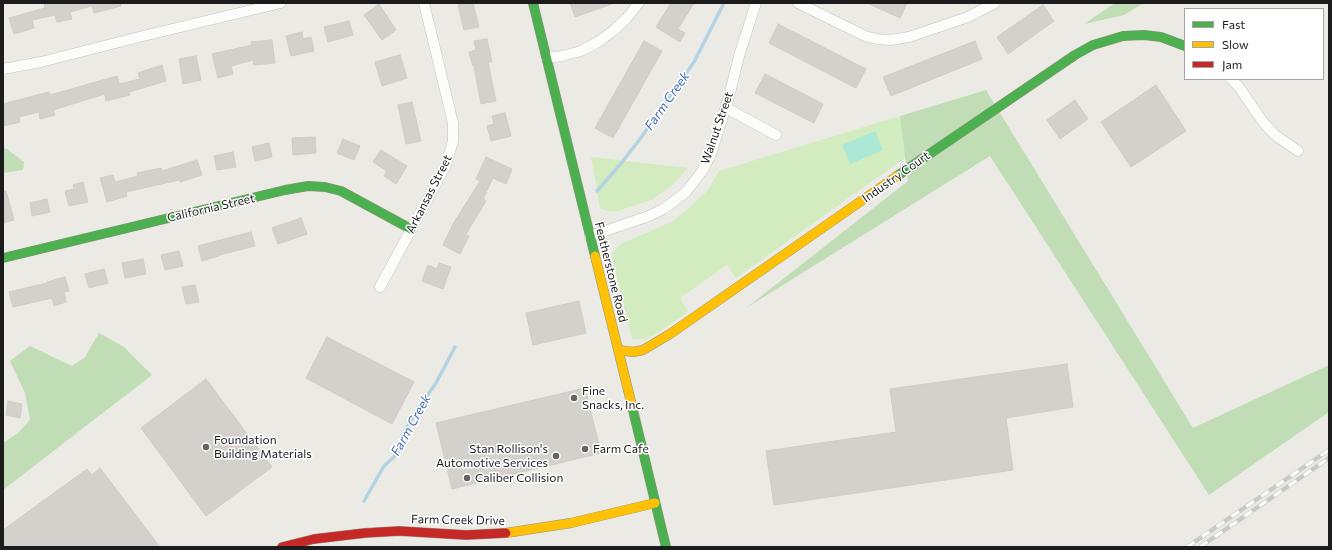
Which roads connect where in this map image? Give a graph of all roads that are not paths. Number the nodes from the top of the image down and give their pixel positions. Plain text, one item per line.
1 (281, 3) edge
2 (424, 3) edge
3 (534, 3) edge
4 (639, 3) edge
5 (756, 3) edge
6 (798, 3) edge
7 (995, 3) edge
8 (1184, 46) edge
9 (547, 58) junction
10 (3, 69) edge
11 (1232, 80) edge
12 (726, 108) junction
13 (776, 136) dead end
14 (1298, 151) dead end
15 (412, 229) junction
16 (590, 236) junction
17 (3, 258) edge
18 (380, 287) dead end
19 (618, 350) junction
20 (655, 503) junction
21 (282, 547) edge
22 (666, 547) edge

1 - 10 street
2 - 15 street, Arkansas Street
3 - 9 street, Featherstone Road
4 - 9 street
5 - 12 street, Walnut Street
6 - 7 street
8 - 19 street, Industry Court
9 - 16 street, Featherstone Road
11 - 14 street
12 - 13 street
12 - 16 street, Walnut Street
15 - 17 street, California Street
15 - 18 street, Arkansas Street
16 - 19 street, Featherstone Road
19 - 20 street, Featherstone Road
20 - 21 street, Farm Creek Drive
20 - 22 street, Featherstone Road

